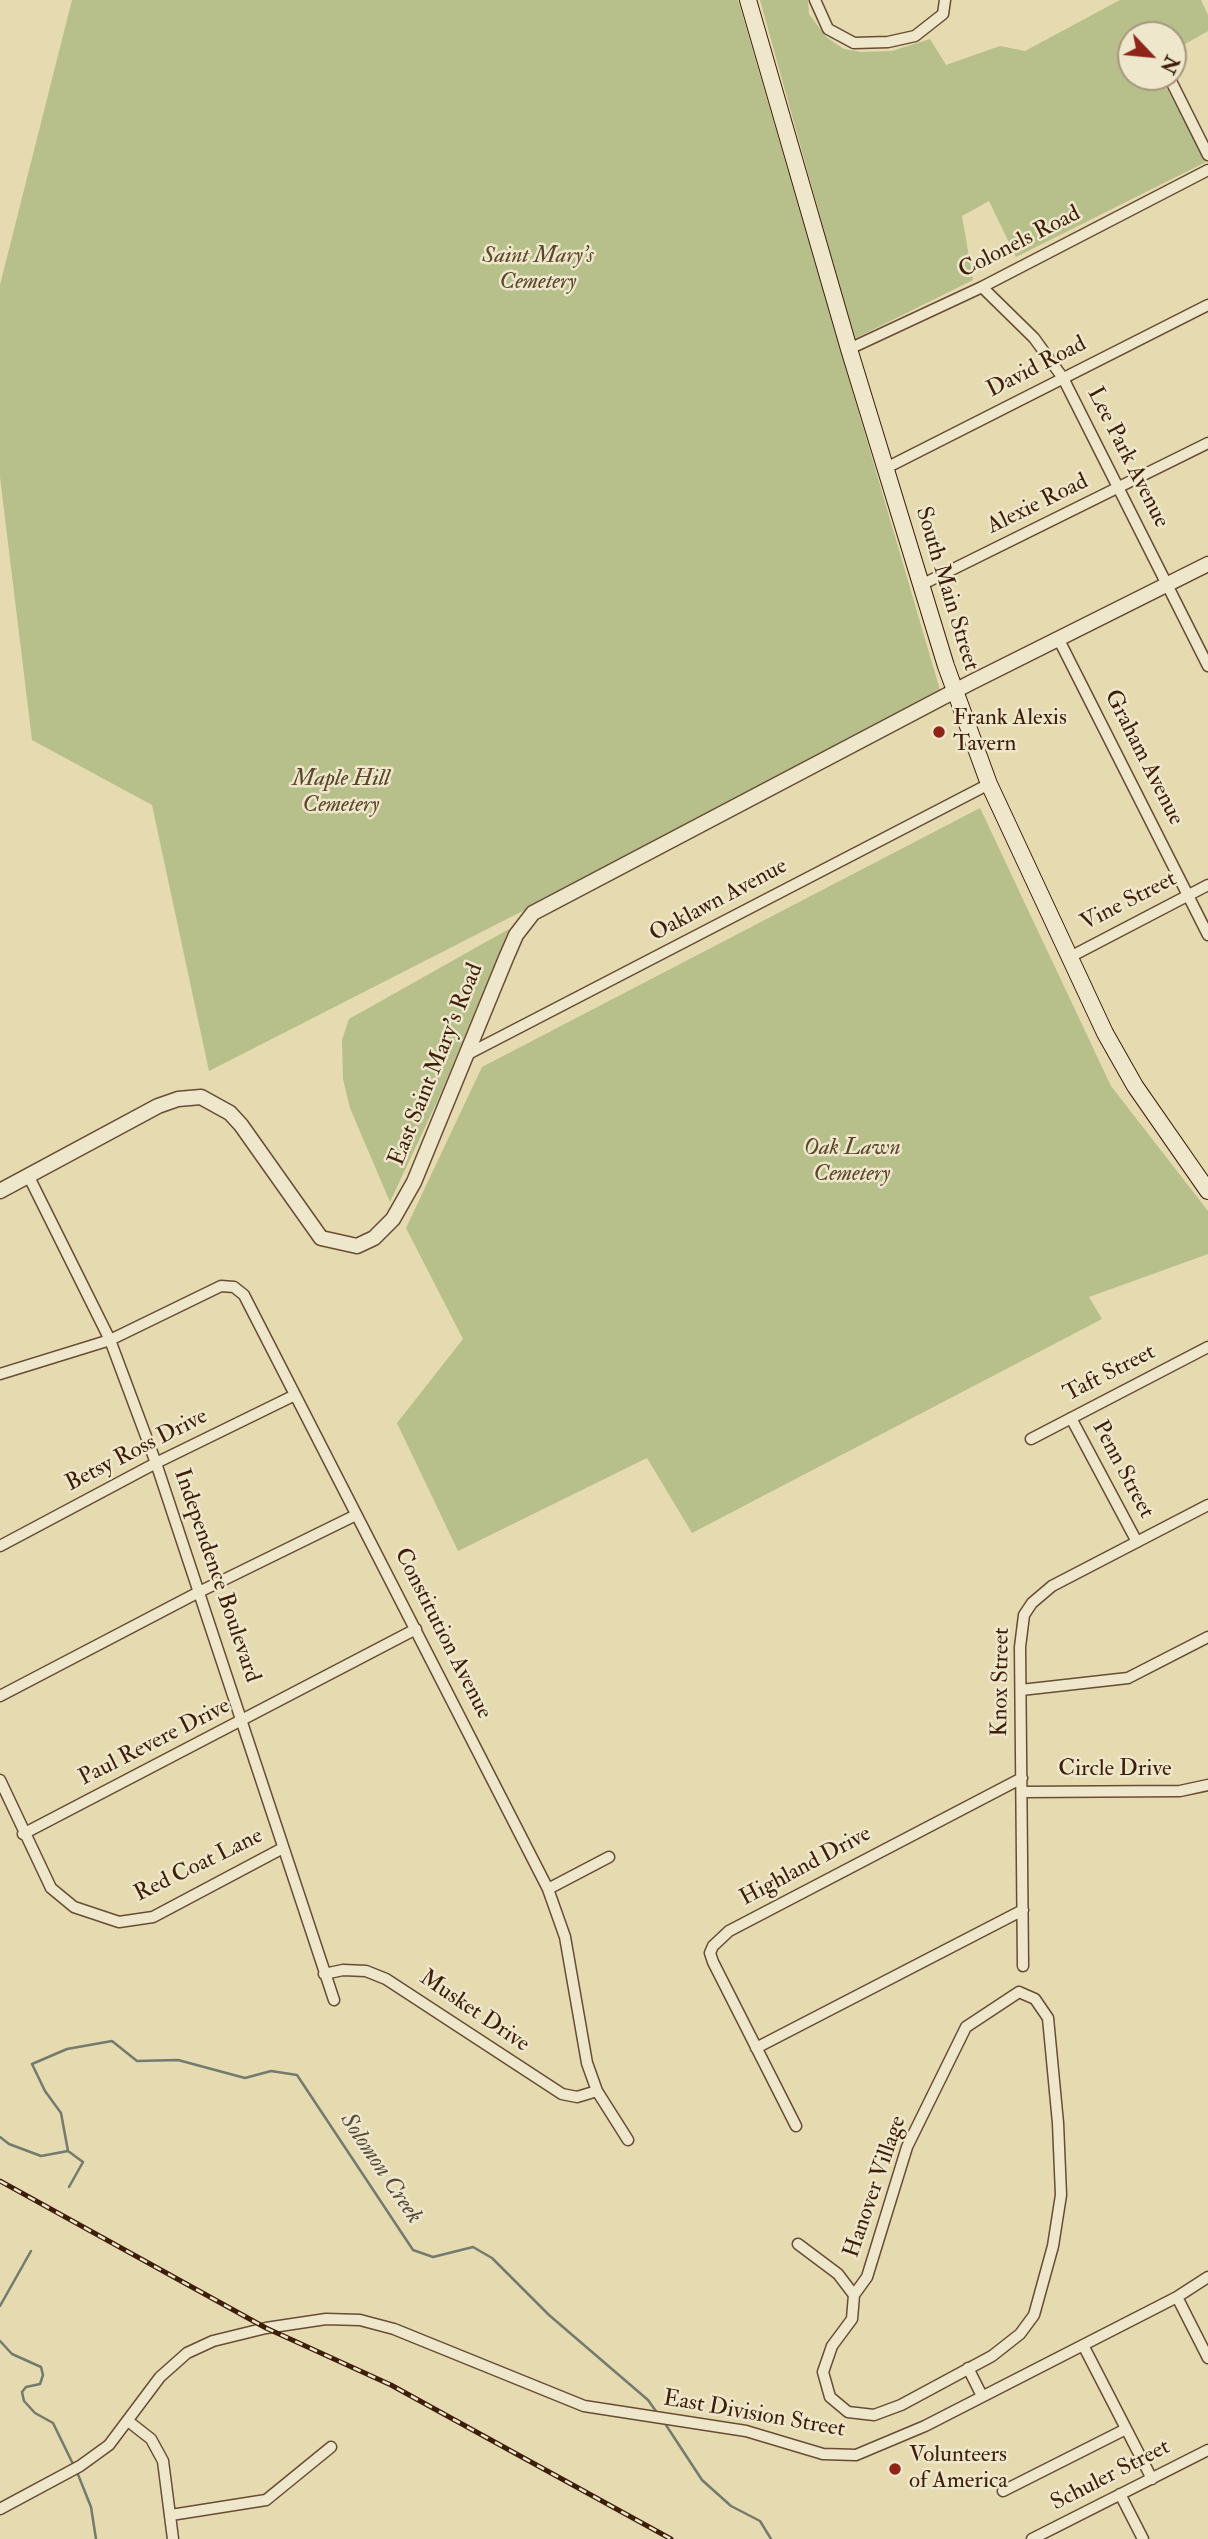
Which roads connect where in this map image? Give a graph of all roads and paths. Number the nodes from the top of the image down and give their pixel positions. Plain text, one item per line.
1 (748, 0) edge
2 (815, 0) edge
3 (945, 0) edge
4 (1176, 91) edge
5 (1208, 155) edge
6 (1208, 170) edge
7 (982, 287) junction
8 (1208, 305) edge
9 (849, 349) junction
10 (1063, 378) junction
11 (1208, 443) edge
12 (886, 468) junction
13 (1120, 488) junction
14 (1208, 564) edge
15 (923, 584) junction
16 (1167, 585) junction
17 (1058, 638) junction
18 (1208, 666) edge
19 (955, 693) junction
20 (989, 784) junction
21 (1208, 885) edge
22 (1189, 895) junction
23 (1208, 934) edge
24 (1070, 957) junction
25 (468, 1055) junction
26 (29, 1177) junction
27 (0, 1191) edge
28 (1208, 1191) edge
29 (110, 1340) junction
30 (1208, 1347) edge
31 (0, 1374) edge
32 (295, 1395) junction
33 (1071, 1418) junction
34 (1031, 1439) dead end
35 (156, 1464) junction
36 (1208, 1505) edge
37 (356, 1515) junction
38 (1137, 1542) junction
39 (0, 1545) edge
40 (199, 1592) junction
41 (416, 1629) junction
42 (1208, 1637) edge
43 (1021, 1690) junction
44 (0, 1696) edge
45 (242, 1722) junction
46 (1022, 1778) junction
47 (0, 1780) edge
48 (1208, 1785) edge
49 (1022, 1792) junction
50 (23, 1834) junction
51 (283, 1848) junction
52 (609, 1857) dead end
53 (548, 1888) junction
54 (1023, 1910) junction
55 (1023, 1966) dead end
56 (324, 1974) junction
57 (334, 2000) dead end
58 (756, 2048) junction
59 (597, 2091) junction
60 (796, 2126) dead end
61 (628, 2140) dead end
62 (799, 2244) dead end
63 (1208, 2277) edge
64 (854, 2295) junction
65 (1177, 2297) junction
66 (1083, 2345) junction
67 (1208, 2358) edge
68 (968, 2368) junction
69 (982, 2396) junction
70 (128, 2421) junction
71 (1126, 2429) junction
72 (331, 2447) dead end
73 (1208, 2450) edge
74 (1152, 2479) junction
75 (1003, 2491) dead end
76 (1120, 2494) junction
77 (0, 2509) edge
78 (171, 2515) junction
79 (173, 2539) edge
80 (1032, 2539) edge
81 (1143, 2539) edge

1 - 9 main road, South Main Street
2 - 3 street
4 - 5 street
6 - 7 street, Colonels Road
7 - 9 street, Colonels Road
7 - 10 street, Lee Park Avenue
8 - 10 street, David Road
9 - 12 main road, South Main Street
10 - 12 street, David Road
10 - 13 street, Lee Park Avenue
11 - 13 street, Alexie Road
12 - 15 main road, South Main Street
13 - 15 street, Alexie Road
13 - 16 street, Lee Park Avenue
14 - 16 street, East Saint Mary's Road
15 - 19 main road, South Main Street
16 - 17 street, East Saint Mary's Road
16 - 18 street, Lee Park Avenue
17 - 19 street, East Saint Mary's Road
17 - 22 street, Graham Avenue
19 - 20 main road, South Main Street
19 - 25 street, East Saint Mary's Road
20 - 24 main road, South Main Street
20 - 25 street, Oaklawn Avenue
21 - 22 street, Vine Street
22 - 23 street, Graham Avenue
22 - 24 street, Vine Street
24 - 28 main road, South Main Street
25 - 26 street, East Saint Mary's Road
26 - 27 street, East Saint Mary's Road
26 - 29 street, Independence Boulevard
29 - 31 street
29 - 32 street, Constitution Avenue
29 - 35 street, Independence Boulevard
30 - 33 street, Taft Street
32 - 35 street, Betsy Ross Drive
32 - 37 street, Constitution Avenue
33 - 34 street, Taft Street
33 - 38 street, Penn Street
35 - 39 street, Betsy Ross Drive
35 - 40 street, Independence Boulevard
36 - 38 street, Knox Street
37 - 40 street
37 - 41 street, Constitution Avenue
38 - 43 street, Knox Street
40 - 44 street
40 - 45 street, Independence Boulevard
41 - 45 street, Paul Revere Drive
41 - 53 street, Constitution Avenue
42 - 43 street
43 - 46 street, Knox Street
45 - 50 street, Paul Revere Drive
45 - 51 street, Independence Boulevard
46 - 49 street, Knox Street
46 - 58 street, Highland Drive
47 - 50 street, Red Coat Lane
48 - 49 street, Circle Drive
49 - 54 street, Knox Street
50 - 51 street, Red Coat Lane
51 - 56 street, Independence Boulevard
52 - 53 street
53 - 59 street, Constitution Avenue
54 - 55 street, Knox Street
54 - 58 street
56 - 57 street, Independence Boulevard
56 - 59 street, Musket Drive
58 - 60 street, Highland Drive
59 - 61 street, Constitution Avenue
62 - 64 street
63 - 65 street, East Division Street
64 - 68 street, Hanover Village
64 - 68 street, Hanover Village
65 - 66 street, East Division Street
65 - 67 street
66 - 69 street, East Division Street
66 - 71 street
68 - 69 street
69 - 70 street, East Division Street
70 - 77 street, East Division Street
70 - 78 street
71 - 74 street
71 - 75 street
72 - 78 street
73 - 74 street, Schuler Street
74 - 76 street, Schuler Street
76 - 80 street, Schuler Street
76 - 81 street
78 - 79 street

